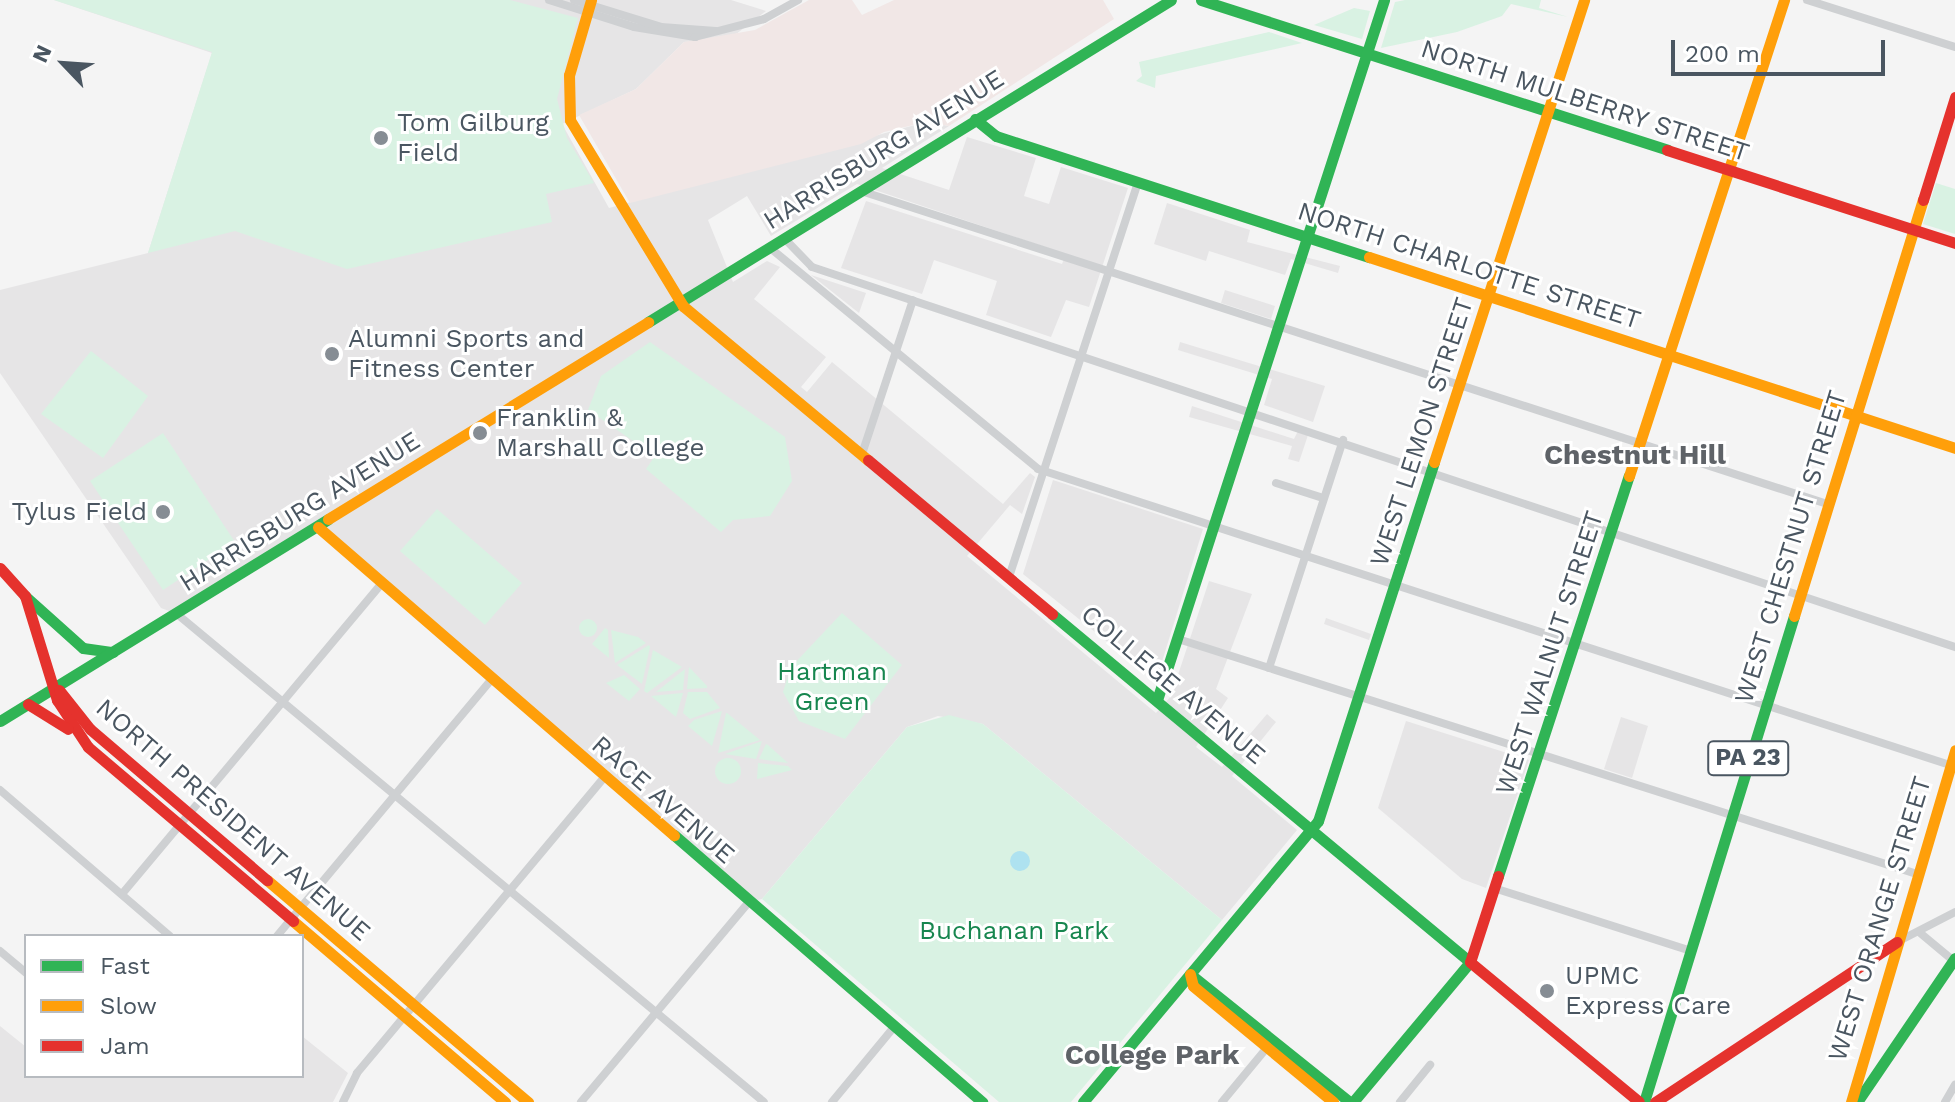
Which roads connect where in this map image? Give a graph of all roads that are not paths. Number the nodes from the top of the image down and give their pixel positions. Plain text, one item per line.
1 (549, 0) edge
2 (574, 0) edge
3 (798, 0) edge
4 (1201, 0) edge
5 (1584, 0) edge
6 (1784, 0) edge
7 (1807, 0) edge
8 (1162, 2) edge
9 (591, 5) edge
10 (1381, 9) edge
11 (1955, 47) edge
12 (1367, 53) junction
13 (1955, 97) edge
14 (1548, 112) junction
15 (975, 119) junction
16 (1729, 170) junction
17 (1138, 182) junction
18 (860, 190) junction
19 (1913, 230) junction
20 (1308, 237) junction
21 (784, 238) junction
22 (1955, 243) edge
23 (769, 247) junction
24 (1109, 274) junction
25 (1489, 296) junction
26 (913, 300) junction
27 (679, 302) junction
28 (1279, 327) junction
29 (896, 354) junction
30 (1083, 354) junction
31 (1670, 354) junction
32 (1460, 386) junction
33 (1252, 409) junction
34 (1855, 414) junction
35 (1343, 440) junction
36 (1641, 444) junction
37 (1955, 448) edge
38 (862, 454) junction
39 (1433, 470) junction
40 (1046, 472) junction
41 (1276, 483) dead end
42 (1323, 498) junction
43 (1827, 504) junction
44 (1215, 525) junction
45 (318, 527) junction
46 (1613, 531) junction
47 (1306, 554) junction
48 (0, 568) edge
49 (1009, 577) junction
50 (1396, 583) junction
51 (380, 585) junction
52 (1799, 594) junction
53 (25, 596) junction
54 (177, 614) junction
55 (1178, 639) junction
56 (1577, 642) junction
57 (1955, 647) edge
58 (114, 652) junction
59 (1269, 668) junction
60 (490, 681) junction
61 (56, 687) junction
62 (1359, 697) junction
63 (1157, 700) junction
64 (283, 702) junction
65 (1765, 703) junction
66 (28, 704) junction
67 (0, 721) edge
68 (88, 747) junction
69 (1955, 750) edge
70 (1540, 756) junction
71 (1953, 766) edge
72 (604, 778) junction
73 (0, 790) edge
74 (395, 795) junction
75 (189, 814) junction
76 (1730, 816) junction
77 (180, 825) junction
78 (1311, 829) junction
79 (1917, 874) junction
80 (1497, 889) junction
81 (508, 890) junction
82 (122, 894) junction
83 (749, 902) junction
84 (301, 909) junction
85 (1955, 912) edge
86 (290, 919) junction
87 (1919, 932) junction
88 (168, 934) edge
89 (279, 934) edge
90 (1897, 942) junction
91 (1688, 950) junction
92 (0, 951) edge
93 (1954, 960) edge
94 (1470, 962) junction
95 (24, 971) edge
96 (1190, 974) junction
97 (413, 1005) junction
98 (656, 1012) junction
99 (404, 1016) junction
100 (894, 1027) junction
101 (1271, 1043) junction
102 (1430, 1065) dead end
103 (1955, 1085) edge
104 (343, 1102) edge
105 (505, 1102) edge
106 (528, 1102) edge
107 (581, 1102) edge
108 (764, 1102) edge
109 (832, 1102) edge
110 (982, 1102) edge
111 (1083, 1102) edge
112 (1222, 1102) edge
113 (1333, 1102) edge
114 (1352, 1102) edge
115 (1400, 1102) edge
116 (1641, 1102) edge
117 (1655, 1102) edge
118 (1851, 1102) edge
119 (1857, 1102) edge
120 (1945, 1102) edge

1 - 9 street
2 - 9 street
3 - 9 street
4 - 12 main road, NORTH MULBERRY STREET
5 - 14 main road, WEST LEMON STREET
6 - 16 main road, WEST WALNUT STREET
7 - 11 street
8 - 15 main road, HARRISBURG AVENUE
9 - 27 main road, COLLEGE AVENUE
10 - 12 main road
12 - 14 main road, NORTH MULBERRY STREET
12 - 20 main road
13 - 19 main road, WEST CHESTNUT STREET / PA 23
14 - 16 main road, NORTH MULBERRY STREET
14 - 25 main road, WEST LEMON STREET
15 - 17 main road, NORTH CHARLOTTE STREET
15 - 18 main road, HARRISBURG AVENUE
16 - 19 main road, NORTH MULBERRY STREET
16 - 31 main road, WEST WALNUT STREET
17 - 20 main road, NORTH CHARLOTTE STREET
17 - 24 street
18 - 21 main road, HARRISBURG AVENUE
18 - 24 street
19 - 22 main road, NORTH MULBERRY STREET
19 - 34 main road, WEST CHESTNUT STREET / PA 23
20 - 25 main road, NORTH CHARLOTTE STREET
20 - 28 main road
21 - 23 main road, HARRISBURG AVENUE
21 - 26 street
23 - 27 main road, HARRISBURG AVENUE
23 - 29 street
24 - 28 street
24 - 30 street
25 - 31 main road, NORTH CHARLOTTE STREET
25 - 32 main road, WEST LEMON STREET
26 - 29 street
26 - 30 street
27 - 38 main road, COLLEGE AVENUE
27 - 45 main road, HARRISBURG AVENUE
28 - 32 street
28 - 33 main road
29 - 38 street
29 - 40 street
30 - 33 street
30 - 40 street
31 - 34 main road, NORTH CHARLOTTE STREET
31 - 36 main road, WEST WALNUT STREET
32 - 36 street
32 - 39 main road, WEST LEMON STREET
33 - 35 street
33 - 44 main road
34 - 37 main road, NORTH CHARLOTTE STREET
34 - 43 main road, WEST CHESTNUT STREET / PA 23
35 - 39 street
35 - 42 street
36 - 43 street
36 - 46 main road, WEST WALNUT STREET
38 - 49 main road, COLLEGE AVENUE
39 - 46 street
39 - 50 main road, WEST LEMON STREET
40 - 44 street
40 - 49 street
41 - 42 street
42 - 47 street
43 - 52 main road, WEST CHESTNUT STREET / PA 23
44 - 47 street
44 - 55 main road
45 - 51 main road, RACE AVENUE
45 - 54 main road, HARRISBURG AVENUE
46 - 52 street
46 - 56 main road, WEST WALNUT STREET
47 - 50 street
47 - 59 street
48 - 53 main road
49 - 63 main road, COLLEGE AVENUE
50 - 56 street
50 - 62 main road, WEST LEMON STREET
51 - 60 main road, RACE AVENUE
51 - 64 street
52 - 57 street
52 - 65 main road, WEST CHESTNUT STREET / PA 23
53 - 58 main road
53 - 61 main road
54 - 58 main road, HARRISBURG AVENUE
54 - 64 street
55 - 59 street
55 - 63 main road
56 - 65 street
56 - 70 main road, WEST WALNUT STREET
58 - 61 main road, HARRISBURG AVENUE
59 - 62 street
60 - 72 main road, RACE AVENUE
60 - 74 street
61 - 66 main road, HARRISBURG AVENUE
61 - 68 main road, NORTH PRESIDENT AVENUE
61 - 75 main road, NORTH PRESIDENT AVENUE
62 - 70 street
62 - 78 main road, WEST LEMON STREET
63 - 78 main road, COLLEGE AVENUE
64 - 74 street
64 - 75 street
65 - 71 street
65 - 76 main road, WEST CHESTNUT STREET / PA 23
66 - 67 main road, HARRISBURG AVENUE
66 - 68 main road
68 - 77 main road, NORTH PRESIDENT AVENUE
69 - 71 main road, WEST ORANGE STREET
70 - 76 street
70 - 80 main road, WEST WALNUT STREET
71 - 79 main road, WEST ORANGE STREET
72 - 81 street
72 - 83 main road, RACE AVENUE
73 - 82 street
74 - 81 street
74 - 84 street
75 - 77 street
75 - 84 main road, NORTH PRESIDENT AVENUE
76 - 79 street
76 - 91 main road, WEST CHESTNUT STREET / PA 23
77 - 82 street
77 - 86 main road, NORTH PRESIDENT AVENUE
78 - 94 main road, COLLEGE AVENUE
78 - 96 main road, WEST LEMON STREET
79 - 90 main road, WEST ORANGE STREET
80 - 91 street
80 - 94 main road, WEST WALNUT STREET
81 - 97 street
81 - 98 street
82 - 88 street
83 - 98 street
83 - 100 main road, RACE AVENUE
84 - 86 street
84 - 97 main road, NORTH PRESIDENT AVENUE
85 - 87 street
86 - 89 street
86 - 99 main road, NORTH PRESIDENT AVENUE
87 - 90 street
87 - 93 street
90 - 117 main road
90 - 118 main road, WEST ORANGE STREET
91 - 116 main road, WEST CHESTNUT STREET / PA 23
92 - 95 street
93 - 119 main road
94 - 114 main road, WEST WALNUT STREET
94 - 116 main road, COLLEGE AVENUE / PA 23
96 - 101 main road
96 - 111 main road, WEST LEMON STREET
97 - 99 street
97 - 106 main road, NORTH PRESIDENT AVENUE
98 - 107 street
98 - 108 street
99 - 104 street
99 - 105 main road, NORTH PRESIDENT AVENUE
100 - 109 street
100 - 110 main road, RACE AVENUE
101 - 112 street
101 - 113 main road
101 - 114 main road
102 - 115 street
103 - 120 street

